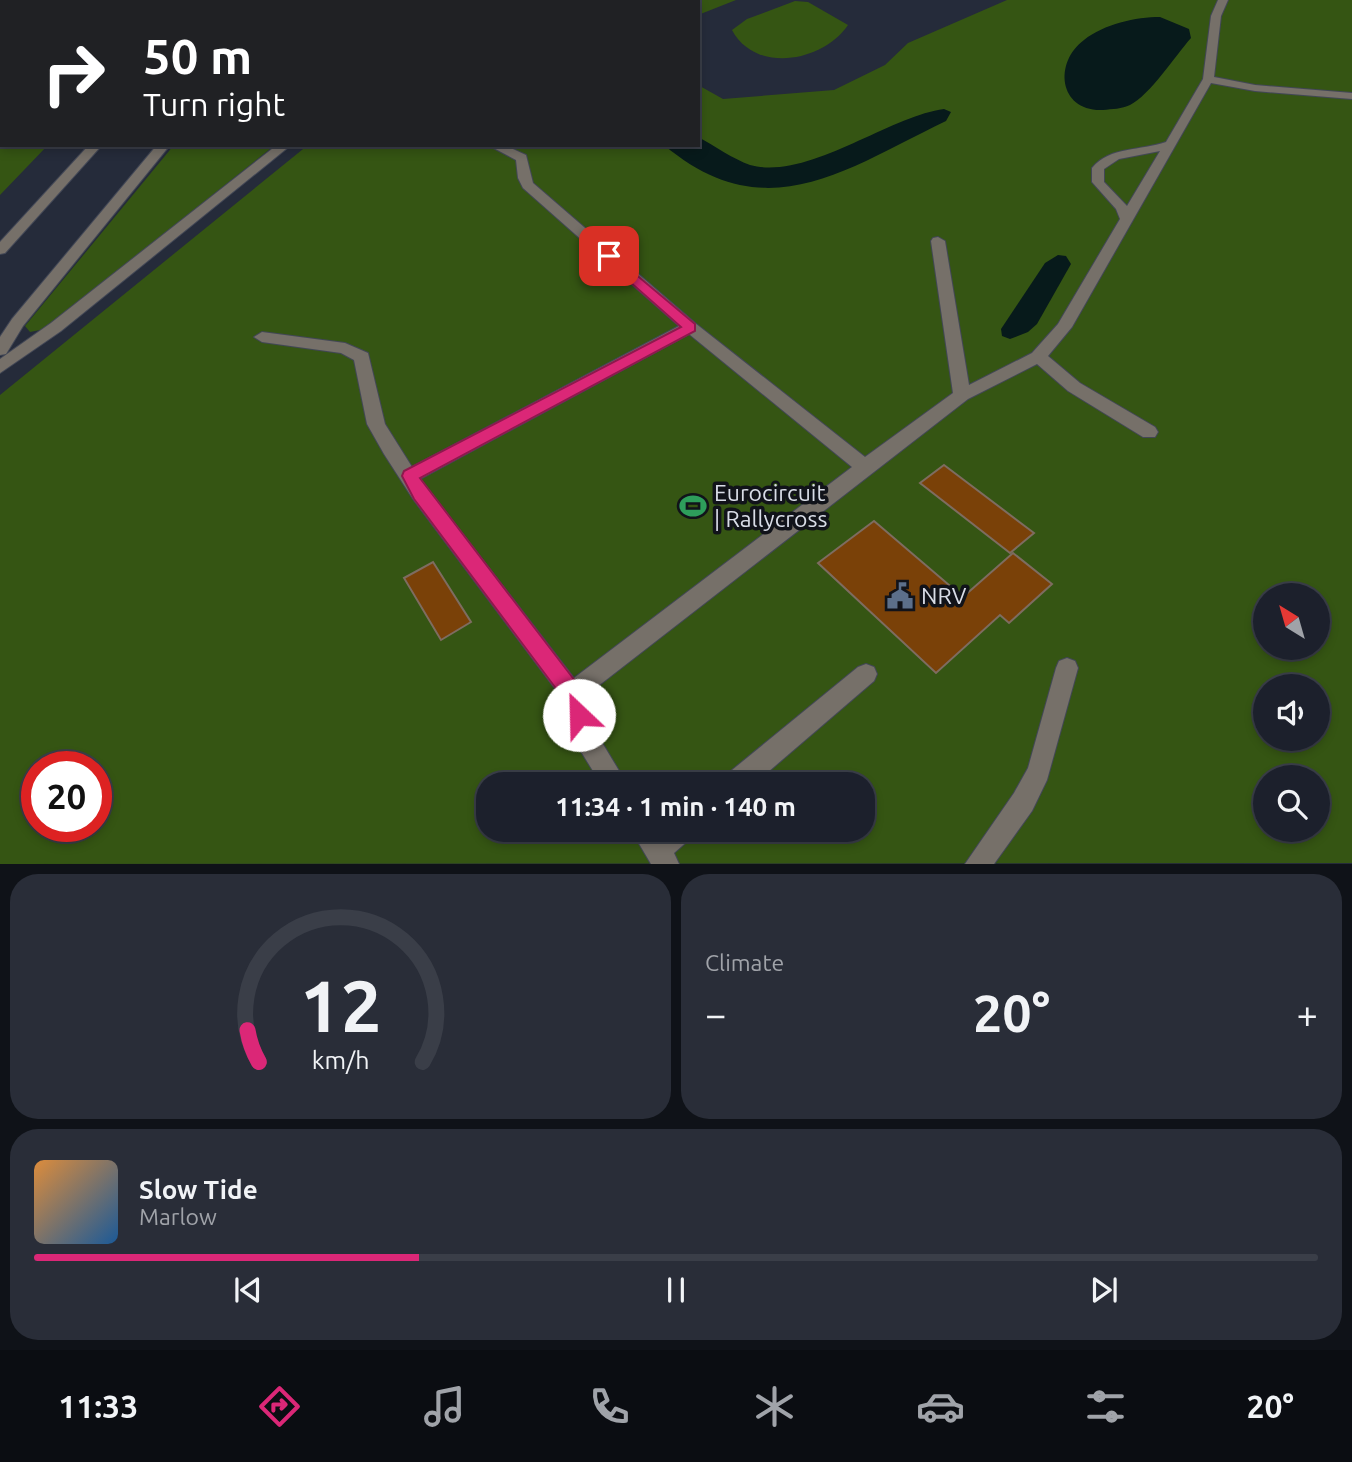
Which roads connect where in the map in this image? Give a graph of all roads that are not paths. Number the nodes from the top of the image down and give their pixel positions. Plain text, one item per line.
1 (1223, 0) edge
2 (1208, 79) junction
3 (1255, 88) junction
4 (1352, 96) edge
5 (1289, 101) dead end
6 (1173, 143) junction
7 (94, 147) edge
8 (162, 147) edge
9 (282, 147) edge
10 (498, 147) edge
11 (1127, 221) junction
12 (938, 241) dead end
13 (0, 250) edge
14 (690, 327) junction
15 (262, 337) dead end
16 (0, 350) edge
17 (1038, 357) junction
18 (0, 367) edge
19 (962, 395) junction
20 (1149, 432) dead end
21 (865, 467) junction
22 (410, 476) junction
23 (1067, 667) dead end
24 (866, 674) dead end
25 (572, 693) junction
26 (607, 772) edge
27 (749, 772) edge
28 (978, 863) edge

1 - 2 street
2 - 3 street
2 - 6 street
3 - 4 street
3 - 5 street
6 - 11 street
6 - 11 street
7 - 13 street
8 - 16 street
9 - 18 street
10 - 14 street
11 - 17 street
12 - 19 street
14 - 21 street
14 - 22 street
15 - 22 street
17 - 19 street
17 - 20 street
19 - 21 street
21 - 25 street
22 - 25 street
23 - 28 street
24 - 27 street
25 - 26 street

